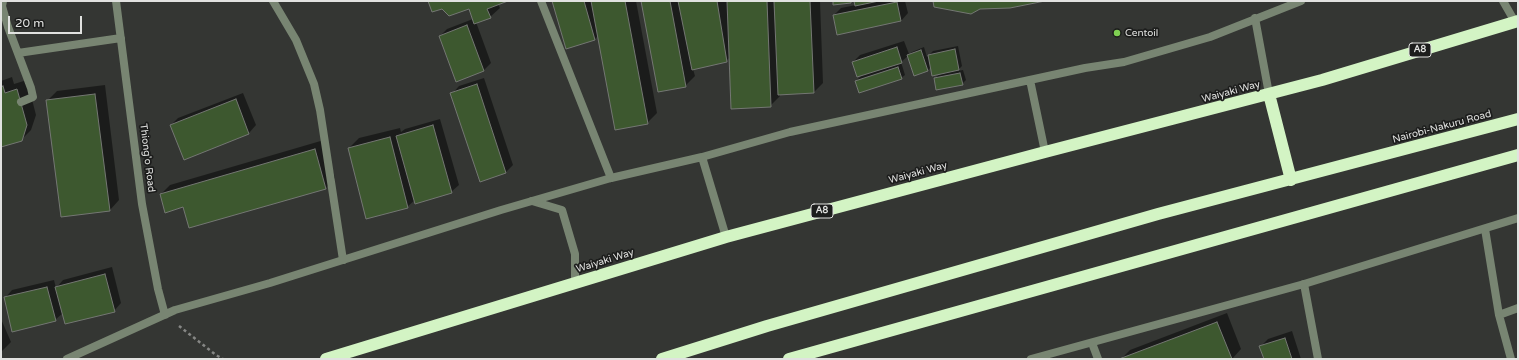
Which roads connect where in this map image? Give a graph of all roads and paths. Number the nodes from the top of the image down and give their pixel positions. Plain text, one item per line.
1 (2, 1) edge
2 (116, 1) edge
3 (273, 1) edge
4 (541, 1) edge
5 (1301, 1) edge
6 (1503, 1) edge
7 (1255, 18) junction
8 (1516, 22) edge
9 (122, 38) junction
10 (18, 53) junction
11 (1030, 80) junction
12 (1269, 94) junction
13 (21, 102) dead end
14 (1518, 119) edge
15 (1045, 152) junction
16 (1518, 155) edge
17 (702, 157) junction
18 (611, 178) junction
19 (1291, 180) junction
20 (532, 201) junction
21 (1518, 218) edge
22 (1486, 229) junction
23 (726, 237) junction
24 (343, 260) junction
25 (575, 283) junction
26 (1304, 284) junction
27 (1518, 308) edge
28 (165, 315) junction
29 (1499, 315) junction
30 (1092, 344) junction
31 (67, 359) edge
32 (223, 359) edge
33 (326, 359) edge
34 (662, 359) edge
35 (789, 359) edge
36 (1031, 359) edge
37 (1098, 359) edge
38 (1318, 359) edge
39 (1511, 359) edge

1 - 10 street
2 - 9 street, Thiong'o Road
3 - 24 street
4 - 18 street
5 - 7 street
6 - 8 street
7 - 11 street
7 - 12 street
8 - 12 highway, Waiyaki Way / A8
9 - 10 street
9 - 28 street, Thiong'o Road
10 - 13 street
11 - 15 street
11 - 17 street
12 - 15 highway, Waiyaki Way / A8
12 - 19 highway
14 - 19 highway, Nairobi-Nakuru Road
15 - 23 highway, Waiyaki Way / A8
16 - 35 highway
17 - 18 street
17 - 23 street
18 - 20 street
19 - 34 highway
20 - 24 street
20 - 25 street
21 - 22 street
22 - 26 street
22 - 29 street
23 - 25 highway, Waiyaki Way / A8
24 - 28 street
25 - 33 highway, Waiyaki Way / A8
26 - 30 street
26 - 38 street
27 - 29 street
28 - 31 street
28 - 32 path
29 - 39 street
30 - 36 street
30 - 37 street

